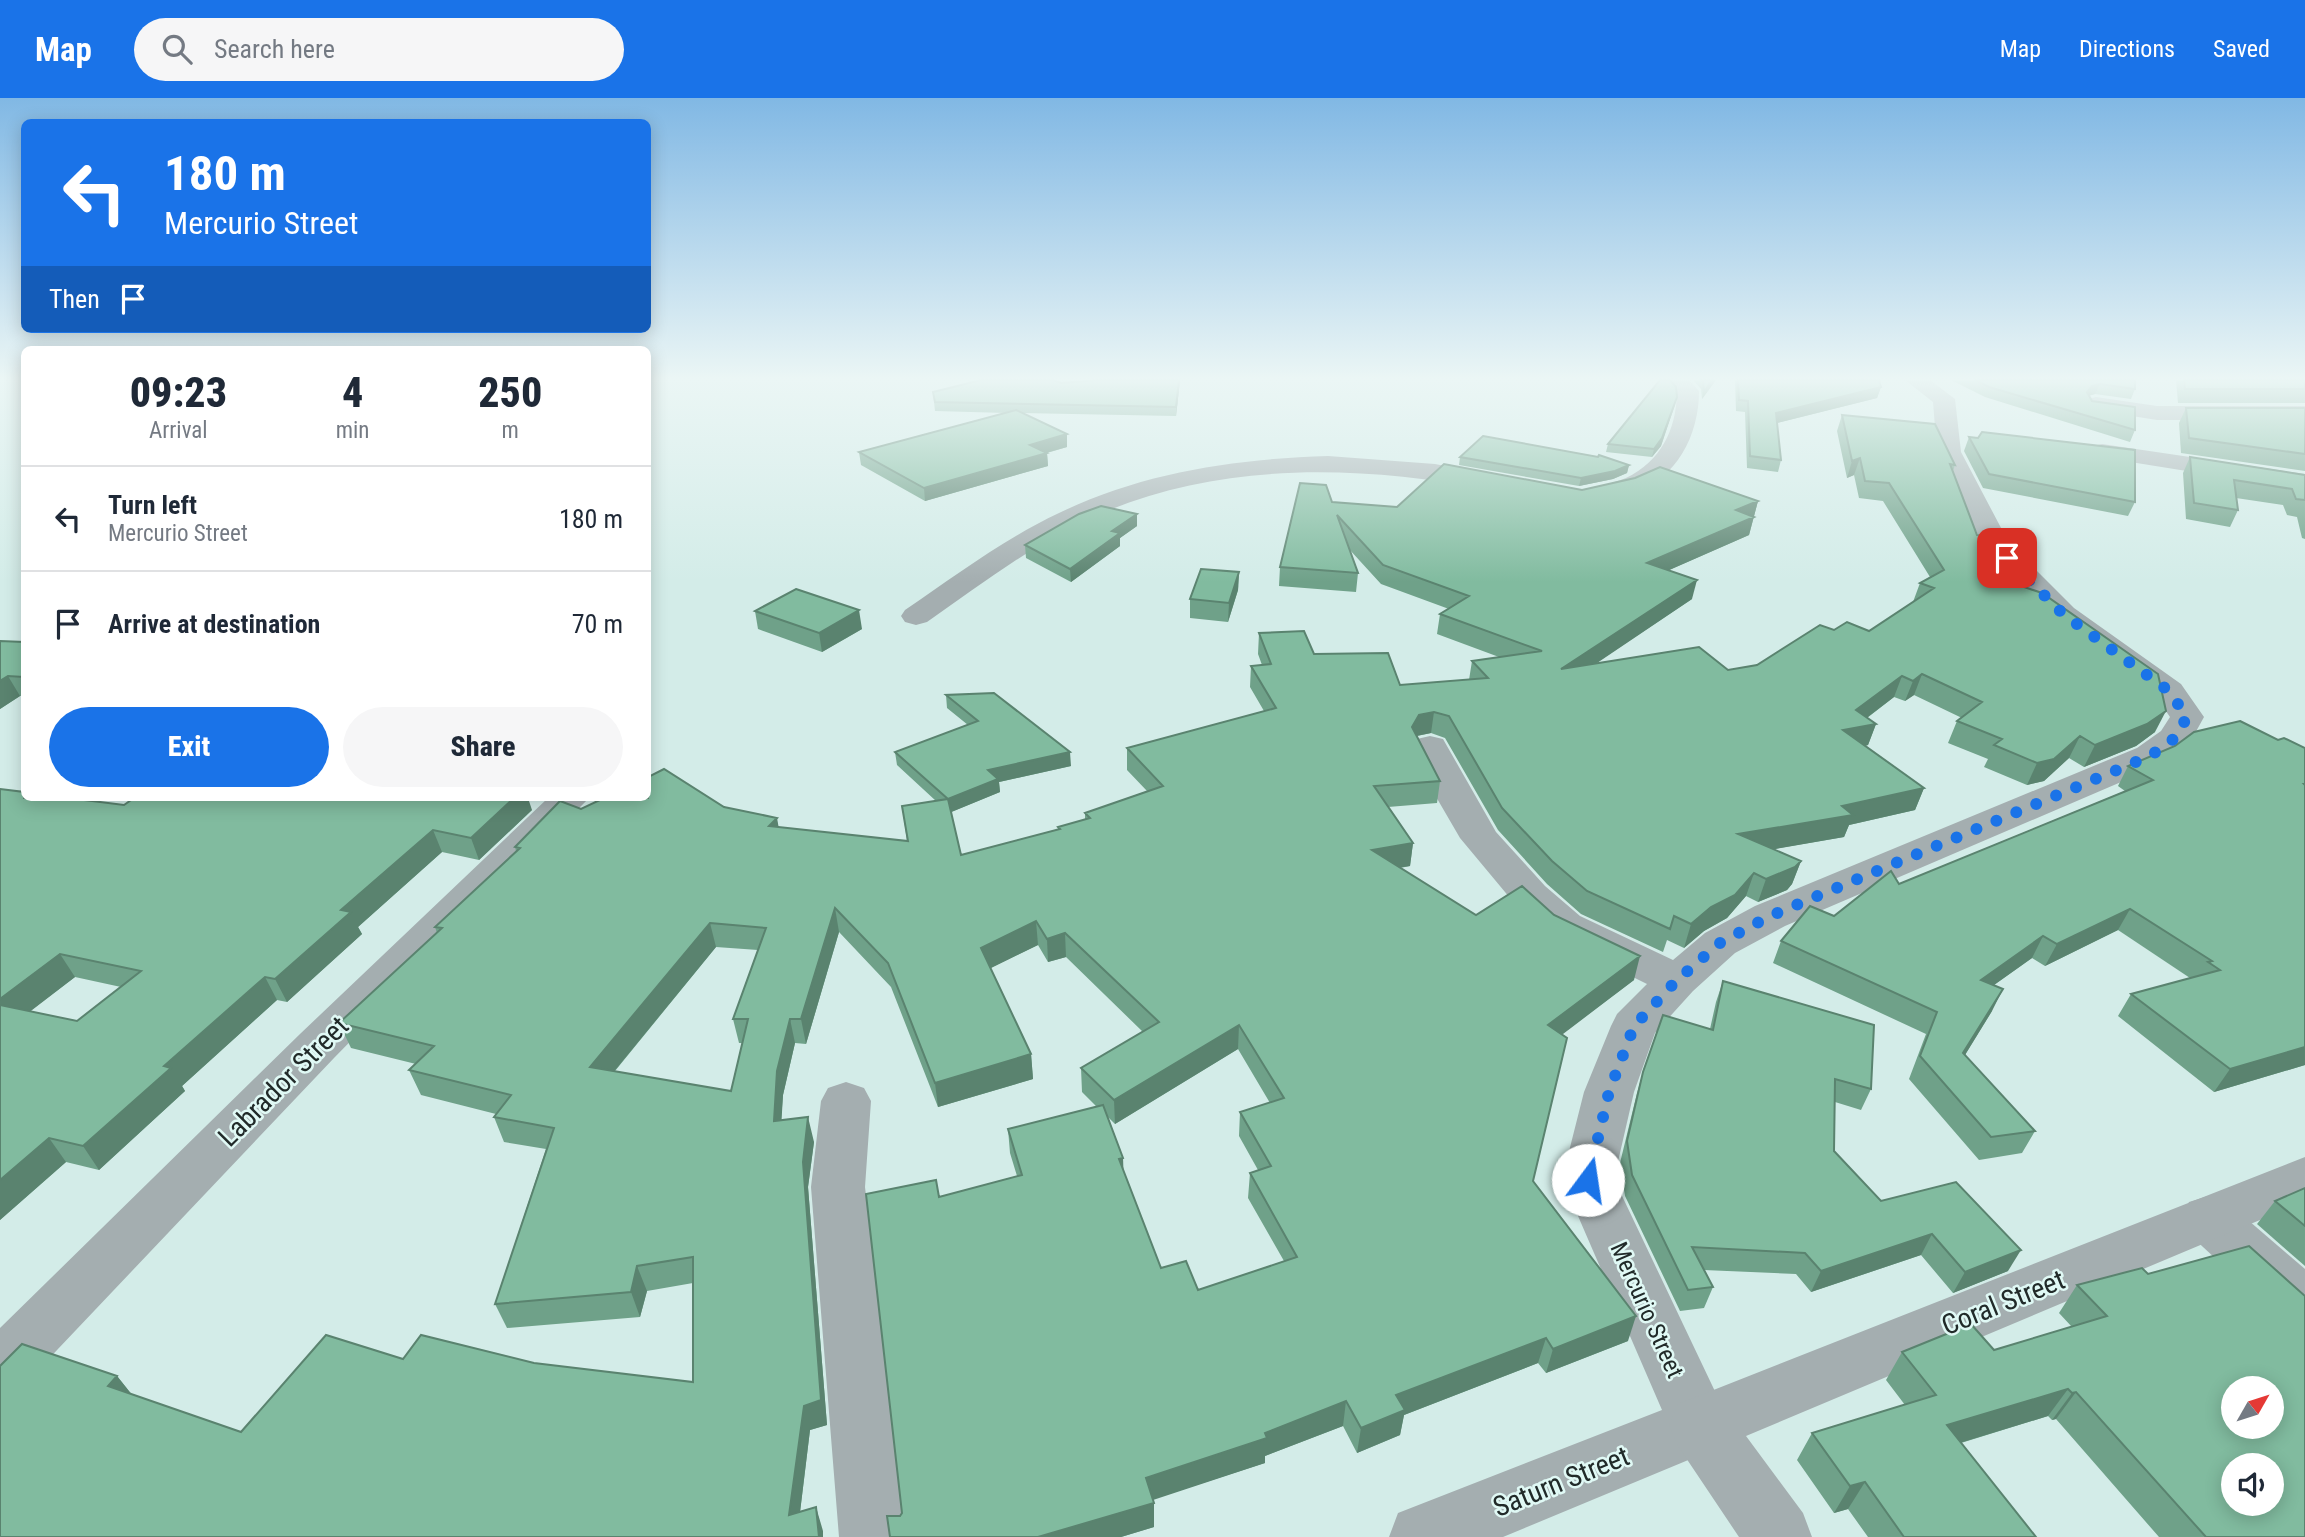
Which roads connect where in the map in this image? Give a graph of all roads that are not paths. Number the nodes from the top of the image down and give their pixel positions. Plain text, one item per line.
1 (1675, 447) edge
2 (1949, 447) edge
3 (2102, 451) edge
4 (2305, 482) edge
5 (1506, 485) edge
6 (1590, 495) edge
7 (916, 616) dead end
8 (1430, 747) dead end
9 (567, 801) edge
10 (1677, 980) junction
11 (846, 1101) dead end
12 (2305, 1178) edge
13 (2208, 1218) junction
14 (2305, 1305) edge
15 (0, 1368) edge
16 (1700, 1425) junction
17 (872, 1537) edge
18 (1422, 1537) edge
19 (1779, 1537) edge

1 - 6 street
2 - 10 street, Mercurio Street
3 - 4 street
5 - 7 street
8 - 10 street
9 - 15 street, Labrador Street
10 - 16 street, Mercurio Street
11 - 17 street
12 - 13 street, Coral Street
13 - 14 street
13 - 16 street, Coral Street
16 - 18 street, Saturn Street
16 - 19 street, Mercurio Street

